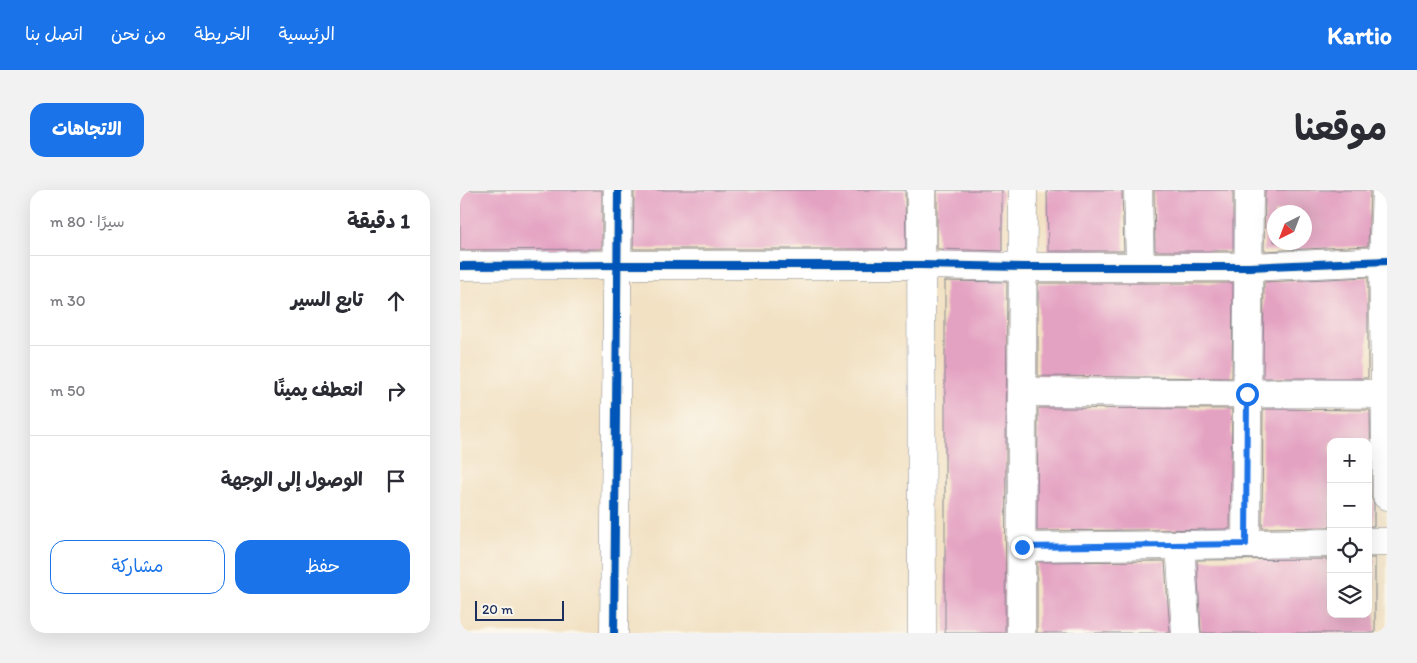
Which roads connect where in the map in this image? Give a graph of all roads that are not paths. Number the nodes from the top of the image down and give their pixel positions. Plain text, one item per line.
1 (618, 190) edge
2 (921, 190) edge
3 (1023, 190) edge
4 (1138, 190) edge
5 (1249, 190) edge
6 (1386, 190) edge
7 (1385, 261) edge
8 (618, 265) junction
9 (920, 265) junction
10 (460, 266) edge
11 (1023, 267) junction
12 (1140, 267) junction
13 (1249, 267) junction
14 (1023, 392) junction
15 (1247, 394) junction
16 (1386, 394) edge
17 (1387, 496) edge
18 (1372, 542) edge
19 (1387, 542) edge
20 (1327, 543) edge
21 (1246, 544) junction
22 (1180, 545) junction
23 (1022, 547) junction
24 (614, 633) edge
25 (922, 633) edge
26 (1021, 633) edge
27 (1186, 633) edge

1 - 8 street
2 - 9 street
3 - 11 street
4 - 12 street
5 - 13 street
6 - 7 street
7 - 13 street
7 - 16 street
8 - 9 street
8 - 10 street
8 - 24 street
9 - 11 street
9 - 25 street
11 - 12 street
11 - 14 street
12 - 13 street
13 - 15 street
14 - 15 street
14 - 23 street
15 - 16 street
15 - 21 street
16 - 17 street
18 - 19 street
20 - 21 street
21 - 22 street
22 - 23 street
22 - 27 street
23 - 26 street

